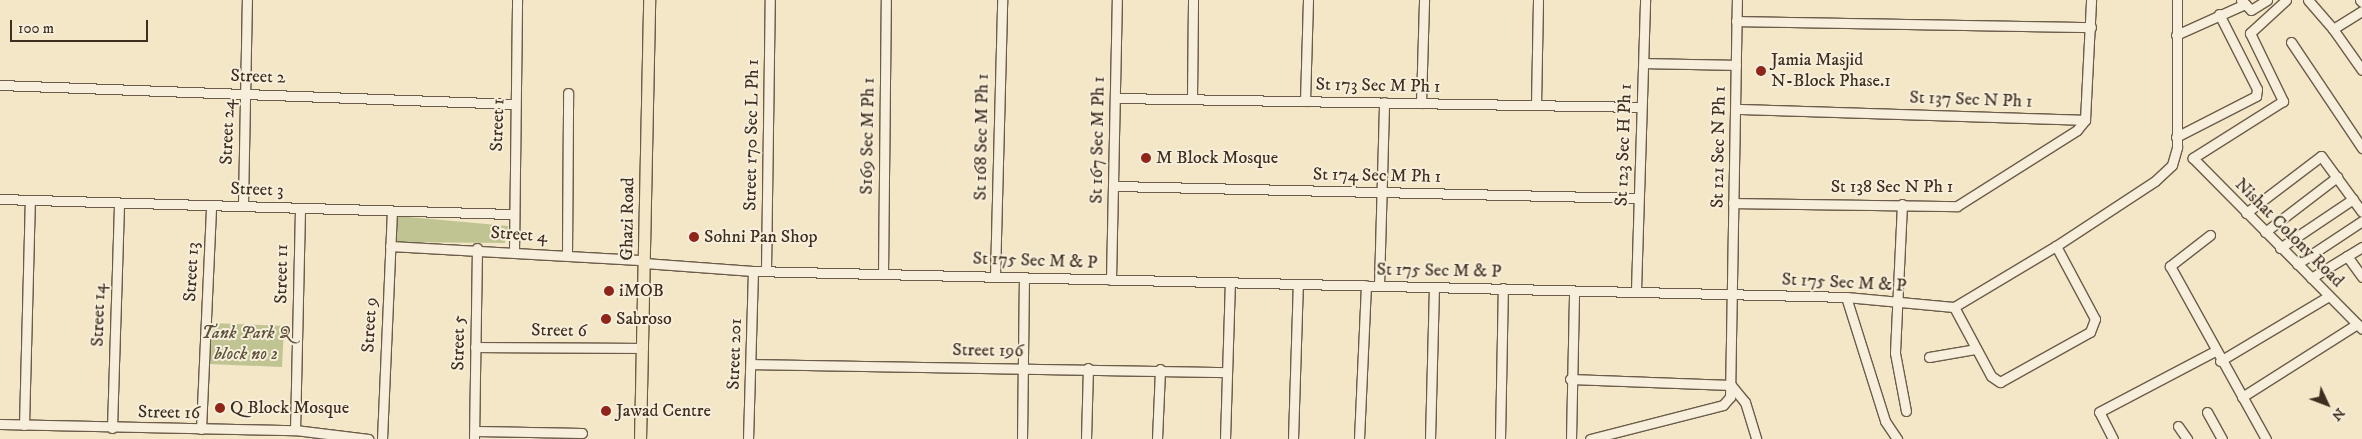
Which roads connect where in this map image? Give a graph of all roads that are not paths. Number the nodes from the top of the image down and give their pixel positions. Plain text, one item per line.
1 (247, 0) edge
2 (517, 0) edge
3 (649, 0) edge
4 (770, 0) edge
5 (886, 0) edge
6 (1002, 0) edge
7 (1117, 0) edge
8 (1192, 0) edge
9 (1308, 0) edge
10 (1424, 0) edge
11 (1538, 0) edge
12 (1645, 0) edge
13 (1737, 0) edge
14 (2091, 0) edge
15 (2177, 0) edge
16 (2267, 0) edge
17 (2286, 0) edge
18 (2308, 0) edge
19 (2243, 2) edge
20 (2362, 11) edge
21 (2219, 14) junction
22 (1736, 21) junction
23 (2091, 27) junction
24 (2333, 29) junction
25 (2176, 36) junction
26 (2291, 42) dead end
27 (1644, 63) junction
28 (1736, 65) junction
29 (2362, 70) edge
30 (0, 85) edge
31 (246, 92) junction
32 (568, 93) dead end
33 (1116, 98) junction
34 (1192, 98) junction
35 (1304, 101) junction
36 (1384, 102) junction
37 (1421, 103) junction
38 (515, 104) junction
39 (1536, 105) junction
40 (1640, 107) junction
41 (1737, 109) junction
42 (2085, 120) junction
43 (2176, 142) junction
44 (2362, 148) edge
45 (2337, 177) junction
46 (1114, 186) junction
47 (1381, 192) junction
48 (1638, 198) junction
49 (0, 199) edge
50 (2353, 199) junction
51 (30, 200) junction
52 (1733, 202) junction
53 (119, 203) junction
54 (242, 204) junction
55 (1902, 204) junction
56 (211, 206) junction
57 (300, 209) junction
58 (392, 212) junction
59 (2362, 212) edge
60 (2246, 213) junction
61 (512, 214) junction
62 (2362, 221) edge
63 (2265, 232) junction
64 (2210, 235) dead end
65 (390, 246) junction
66 (2056, 246) junction
67 (2362, 247) edge
68 (477, 248) junction
69 (2280, 248) junction
70 (514, 251) junction
71 (567, 255) junction
72 (2347, 256) junction
73 (644, 262) junction
74 (2297, 264) junction
75 (766, 270) junction
76 (754, 271) junction
77 (883, 273) junction
78 (995, 276) junction
79 (1024, 277) junction
80 (2362, 277) edge
81 (2311, 278) junction
82 (1111, 280) junction
83 (1230, 283) junction
84 (1298, 284) junction
85 (1379, 284) junction
86 (1366, 285) junction
87 (1434, 288) junction
88 (1503, 288) junction
89 (1636, 290) junction
90 (1574, 292) junction
91 (1733, 296) junction
92 (2329, 296) junction
93 (1846, 297) junction
94 (1895, 301) junction
95 (1954, 306) junction
96 (2359, 327) edge
97 (475, 347) junction
98 (642, 348) junction
99 (1976, 349) junction
100 (2215, 351) junction
101 (1929, 357) dead end
102 (2220, 361) junction
103 (751, 364) junction
104 (1024, 368) junction
105 (1088, 368) junction
106 (1160, 369) junction
107 (1226, 372) junction
108 (1570, 379) junction
109 (1732, 385) junction
110 (2242, 398) junction
111 (1906, 411) dead end
112 (2207, 412) dead end
113 (0, 424) edge
114 (24, 424) junction
115 (2178, 426) dead end
116 (112, 428) junction
117 (201, 429) junction
118 (295, 430) junction
119 (582, 433) dead end
120 (250, 435) edge
121 (474, 435) edge
122 (316, 436) edge
123 (368, 439) edge
124 (382, 439) edge
125 (640, 439) edge
126 (748, 439) edge
127 (1022, 439) edge
128 (1086, 439) edge
129 (1157, 439) edge
130 (1225, 439) edge
131 (1293, 439) edge
132 (1359, 439) edge
133 (1430, 439) edge
134 (1500, 439) edge
135 (1571, 439) edge
136 (1590, 439) edge
137 (1756, 439) edge
138 (1897, 439) edge
139 (2113, 439) edge
140 (2187, 439) edge
141 (2222, 439) edge
142 (2266, 439) edge

1 - 31 street, Street 24
2 - 38 street, Street 1
3 - 73 main road, Ghazi Road
4 - 75 street, Street 170 Sec L Ph 1
5 - 77 street, S169 Sec M Ph 1
6 - 78 street, St 168 Sec M Ph 1
7 - 33 street, St 167 Sec M Ph 1
8 - 34 street
9 - 35 street
10 - 37 street
11 - 39 street
12 - 27 street, St 123 Sec H Ph 1
13 - 22 street, St 121 Sec N Ph 1
14 - 23 street
15 - 25 street
16 - 19 street
17 - 60 street, Nishat Colony Road
18 - 24 street
19 - 21 street
20 - 24 street
21 - 25 street
21 - 43 street
22 - 23 street
22 - 28 street, St 121 Sec N Ph 1
23 - 42 street
24 - 29 street
25 - 43 street
26 - 44 street
27 - 28 street
27 - 40 street, St 123 Sec H Ph 1
28 - 41 street, St 121 Sec N Ph 1
30 - 31 street, Street 2
31 - 38 street, Street 2
31 - 54 street, Street 24
32 - 71 street
33 - 34 street, St 173 Sec M Ph 1
33 - 46 street, St 167 Sec M Ph 1
34 - 35 street, St 173 Sec M Ph 1
35 - 36 street, St 173 Sec M Ph 1
36 - 37 street, St 173 Sec M Ph 1
36 - 47 street
37 - 39 street, St 173 Sec M Ph 1
38 - 61 street, Street 1
39 - 40 street, St 173 Sec M Ph 1
40 - 48 street, St 123 Sec H Ph 1
41 - 42 street, St 137 Sec N Ph 1
41 - 52 street, St 121 Sec N Ph 1
42 - 55 street, St 138 Sec N Ph 1
43 - 66 street
45 - 50 street
45 - 60 street
45 - 63 street
46 - 47 street, St 174 Sec M Ph 1
46 - 82 street, St 167 Sec M Ph 1
47 - 48 street, St 174 Sec M Ph 1
47 - 85 street
48 - 89 street, St 123 Sec H Ph 1
49 - 51 street, Street 3
50 - 59 street
50 - 69 street
51 - 53 street, Street 3
51 - 114 street
52 - 55 street, St 138 Sec N Ph 1
52 - 91 street, St 121 Sec N Ph 1
53 - 56 street, Street 3
53 - 116 street, Street 14
54 - 56 street, Street 3
54 - 57 street, Street 3
55 - 94 street
56 - 117 street, Street 13
57 - 58 street, Street 3
57 - 118 street, Street 11
58 - 61 street, Street 3
58 - 65 street, Street 9
60 - 63 street, Nishat Colony Road
61 - 70 street, Street 1
62 - 74 street
63 - 69 street, Nishat Colony Road
64 - 100 street
65 - 68 street, Street 4
65 - 124 street, Street 9
66 - 95 street
66 - 99 street
67 - 72 street
68 - 70 street, Street 4
68 - 97 street, Street 5
69 - 74 street, Nishat Colony Road
70 - 71 street, Street 4
71 - 73 street, Street 4
72 - 80 street
72 - 81 street
73 - 76 street, St 175 Sec M & P
73 - 98 main road, Ghazi Road
74 - 81 street, Nishat Colony Road
75 - 76 street, St 175 Sec M & P
75 - 77 street, St 175 Sec M & P
76 - 103 street, Street 201
77 - 78 street, St 175 Sec M & P
78 - 79 street, St 175 Sec M & P
79 - 82 street, St 175 Sec M & P
79 - 104 street
81 - 92 street, Nishat Colony Road
82 - 83 street, St 175 Sec M & P
83 - 84 street, St 175 Sec M & P
83 - 107 street
84 - 86 street, St 175 Sec M & P
84 - 131 street
85 - 86 street, St 175 Sec M & P
85 - 87 street, St 175 Sec M & P
86 - 132 street
87 - 88 street, St 175 Sec M & P
87 - 133 street
88 - 90 street, St 175 Sec M & P
88 - 134 street
89 - 90 street, St 175 Sec M & P
89 - 91 street, St 175 Sec M & P
90 - 108 street
91 - 93 street, St 175 Sec M & P
91 - 109 street, St 121 Sec N Ph 1
92 - 96 street, Nishat Colony Road
92 - 102 street
93 - 94 street, St 175 Sec M & P
93 - 138 street
94 - 95 street, St 175 Sec M & P
94 - 111 street
95 - 99 street
96 - 110 street
97 - 98 street, Street 6
97 - 121 street, Street 5
98 - 125 main road, Ghazi Road
99 - 101 street
100 - 102 street
100 - 139 street
102 - 110 street
103 - 104 street, Street 196
103 - 126 street, Street 201
104 - 105 street, Street 196
104 - 127 street
105 - 106 street, Street 196
105 - 128 street
106 - 107 street, Street 196
106 - 129 street
107 - 130 street
108 - 109 street
108 - 135 street
109 - 136 street
109 - 137 street
110 - 142 street
112 - 141 street
113 - 114 street, Street 16
114 - 116 street, Street 16
115 - 140 street
116 - 117 street, Street 16
117 - 120 street, Street 16
118 - 120 street, Street 16
118 - 122 street, Street 16
119 - 121 street
122 - 123 street, Street 16

